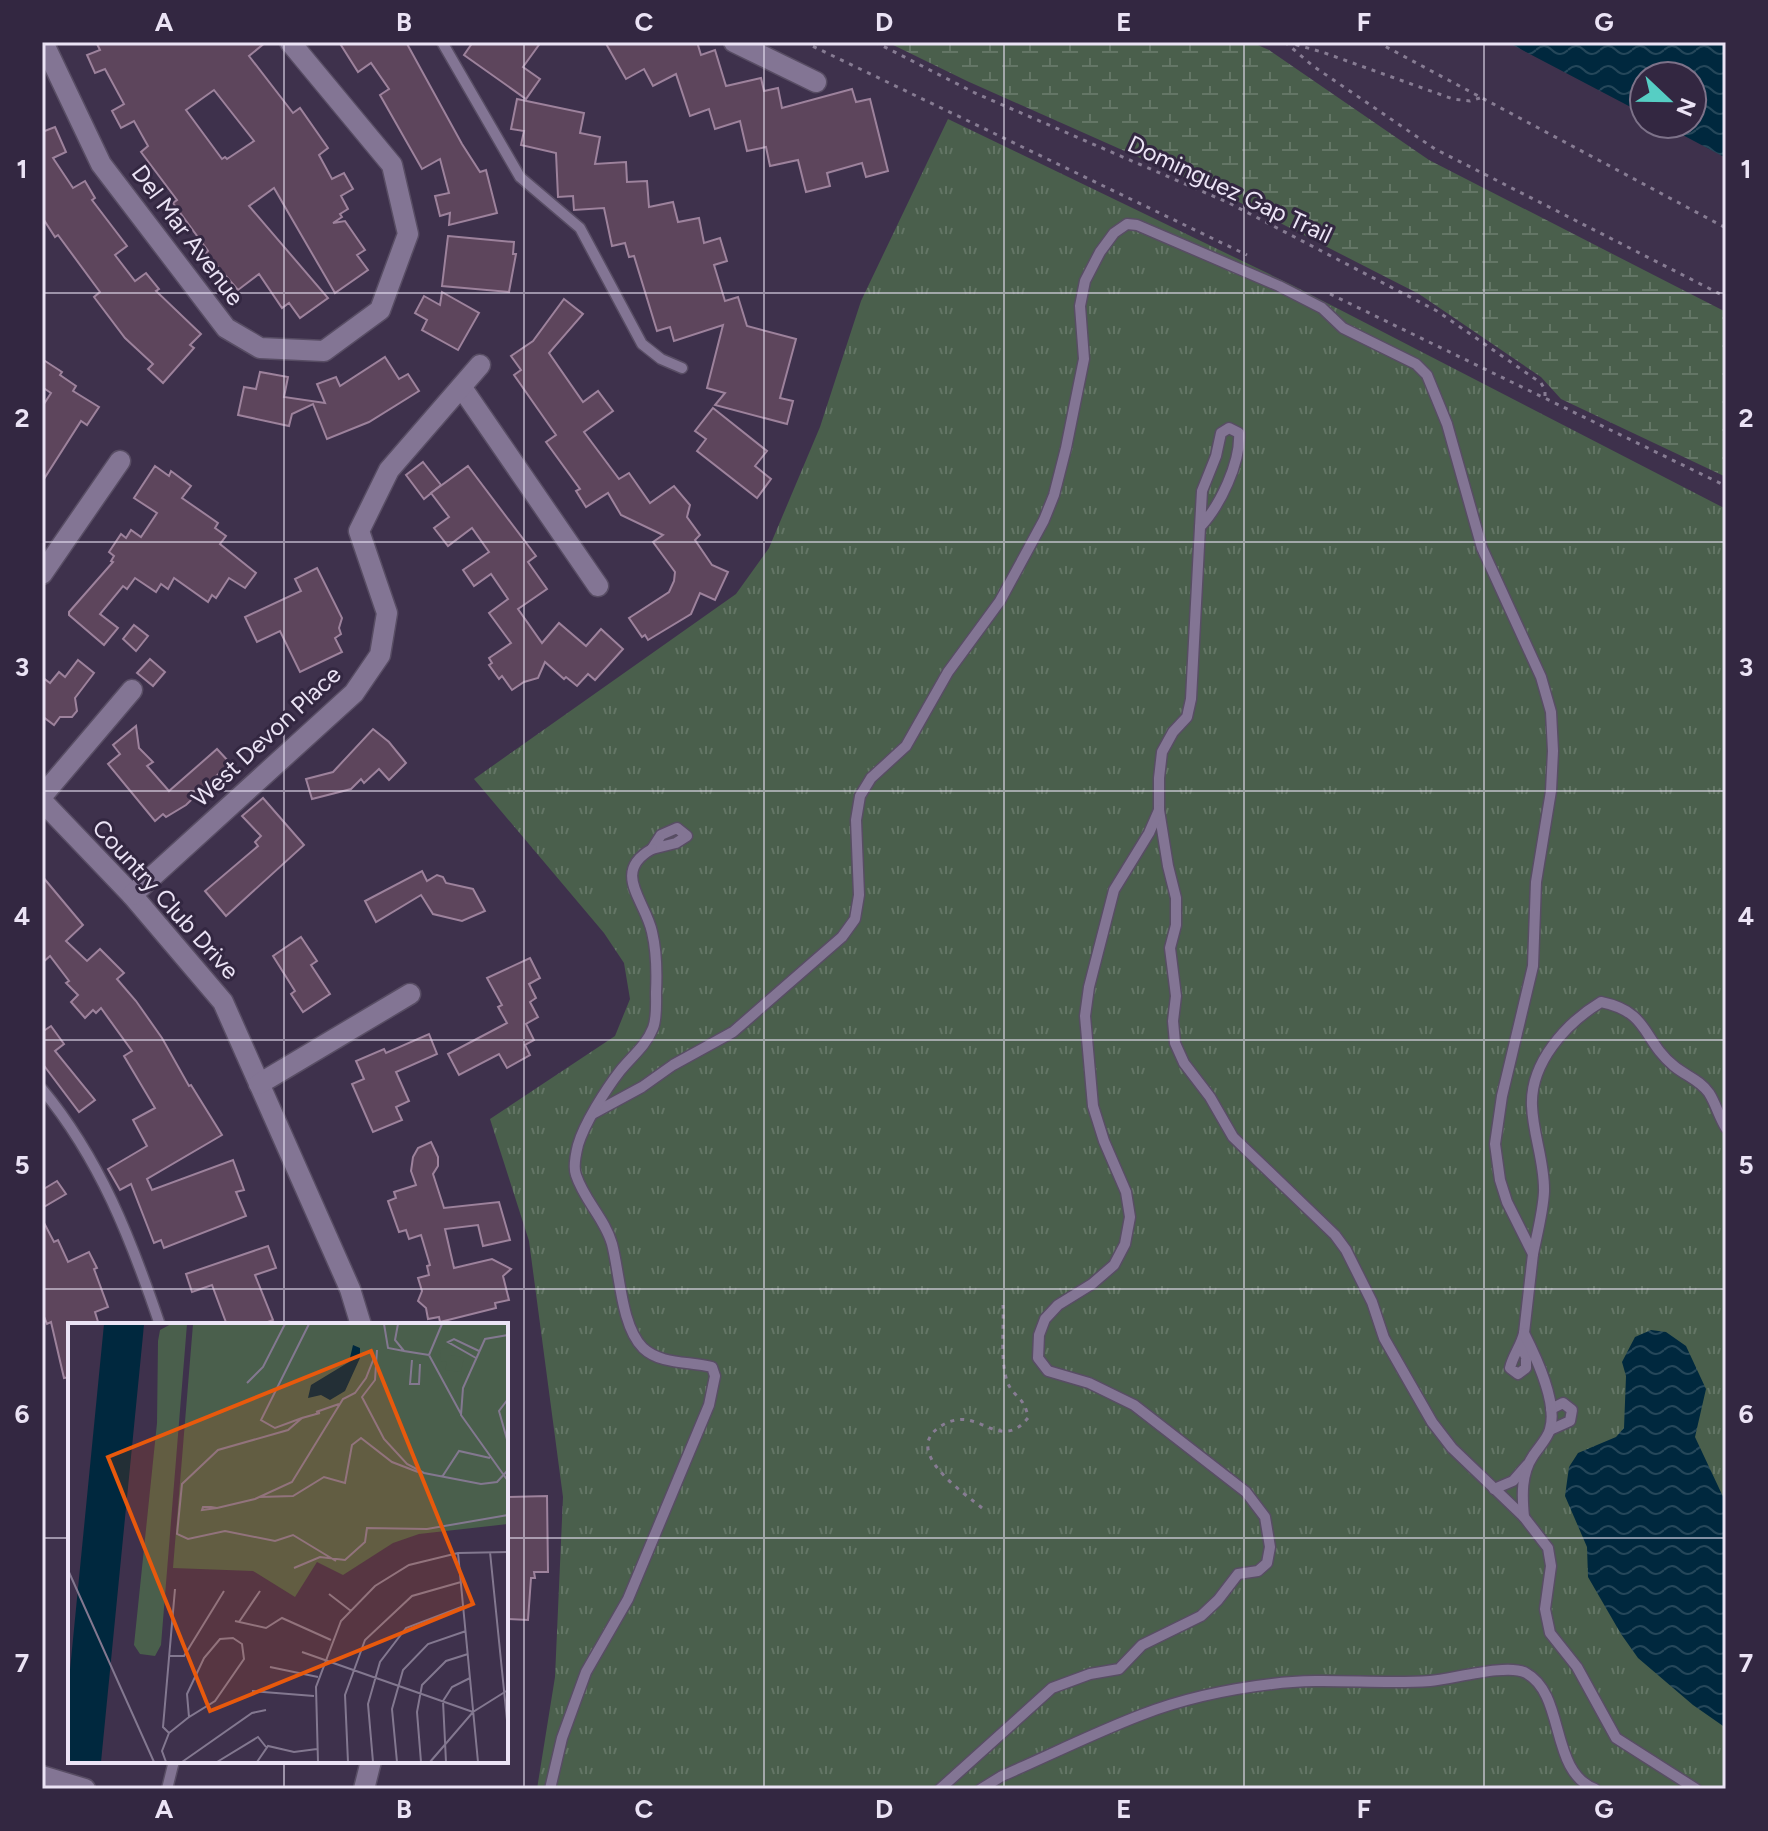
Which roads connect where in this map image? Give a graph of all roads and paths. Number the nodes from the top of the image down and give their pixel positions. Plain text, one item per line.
1 (43, 42) edge
2 (290, 42) edge
3 (442, 42) edge
4 (734, 42) edge
5 (875, 42) edge
6 (1286, 42) edge
7 (1377, 42) edge
8 (816, 82) dead end
9 (1480, 98) junction
10 (1726, 228) edge
11 (1726, 297) edge
12 (480, 365) dead end
13 (682, 368) dead end
14 (462, 388) junction
15 (1545, 400) dead end
16 (120, 461) dead end
17 (1200, 527) junction
18 (42, 574) edge
19 (598, 586) dead end
20 (132, 690) dead end
21 (42, 799) edge
22 (1159, 810) junction
23 (652, 849) dead end
24 (132, 895) junction
25 (410, 994) dead end
26 (259, 1084) junction
27 (42, 1089) edge
28 (594, 1113) junction
29 (1726, 1128) edge
30 (1533, 1254) junction
31 (1003, 1305) dead end
32 (159, 1323) edge
33 (360, 1323) edge
34 (1524, 1333) junction
35 (1521, 1346) dead end
36 (1551, 1409) junction
37 (1550, 1430) junction
38 (1530, 1461) junction
39 (1494, 1489) junction
40 (982, 1508) dead end
41 (1524, 1517) junction
42 (174, 1763) edge
43 (370, 1763) edge
44 (42, 1776) edge
45 (85, 1789) edge
46 (167, 1789) edge
47 (364, 1789) edge
48 (550, 1789) edge
49 (940, 1789) edge
50 (981, 1789) edge
51 (1595, 1789) edge
52 (1696, 1789) edge

1 - 2 street, Del Mar Avenue
3 - 13 lane
4 - 8 street
5 - 15 path, Dominguez Gap Trail
6 - 9 path
6 - 11 path
7 - 9 path
9 - 10 path
12 - 14 street, West Devon Place
14 - 19 street
14 - 24 street, West Devon Place
16 - 18 street
17 - 17 lane
17 - 22 lane
20 - 21 street
21 - 24 street, Country Club Drive
22 - 39 lane
22 - 49 lane
23 - 28 lane
24 - 26 street, Country Club Drive
25 - 26 street
26 - 33 street, Country Club Drive
27 - 32 lane
28 - 30 lane
28 - 48 lane
29 - 30 lane
30 - 34 lane
31 - 40 path
34 - 35 lane
34 - 36 lane
36 - 37 lane
36 - 37 lane
37 - 38 lane
38 - 39 lane
38 - 41 lane
39 - 41 lane
41 - 52 lane
42 - 46 lane
43 - 47 street
44 - 45 street
50 - 51 lane

